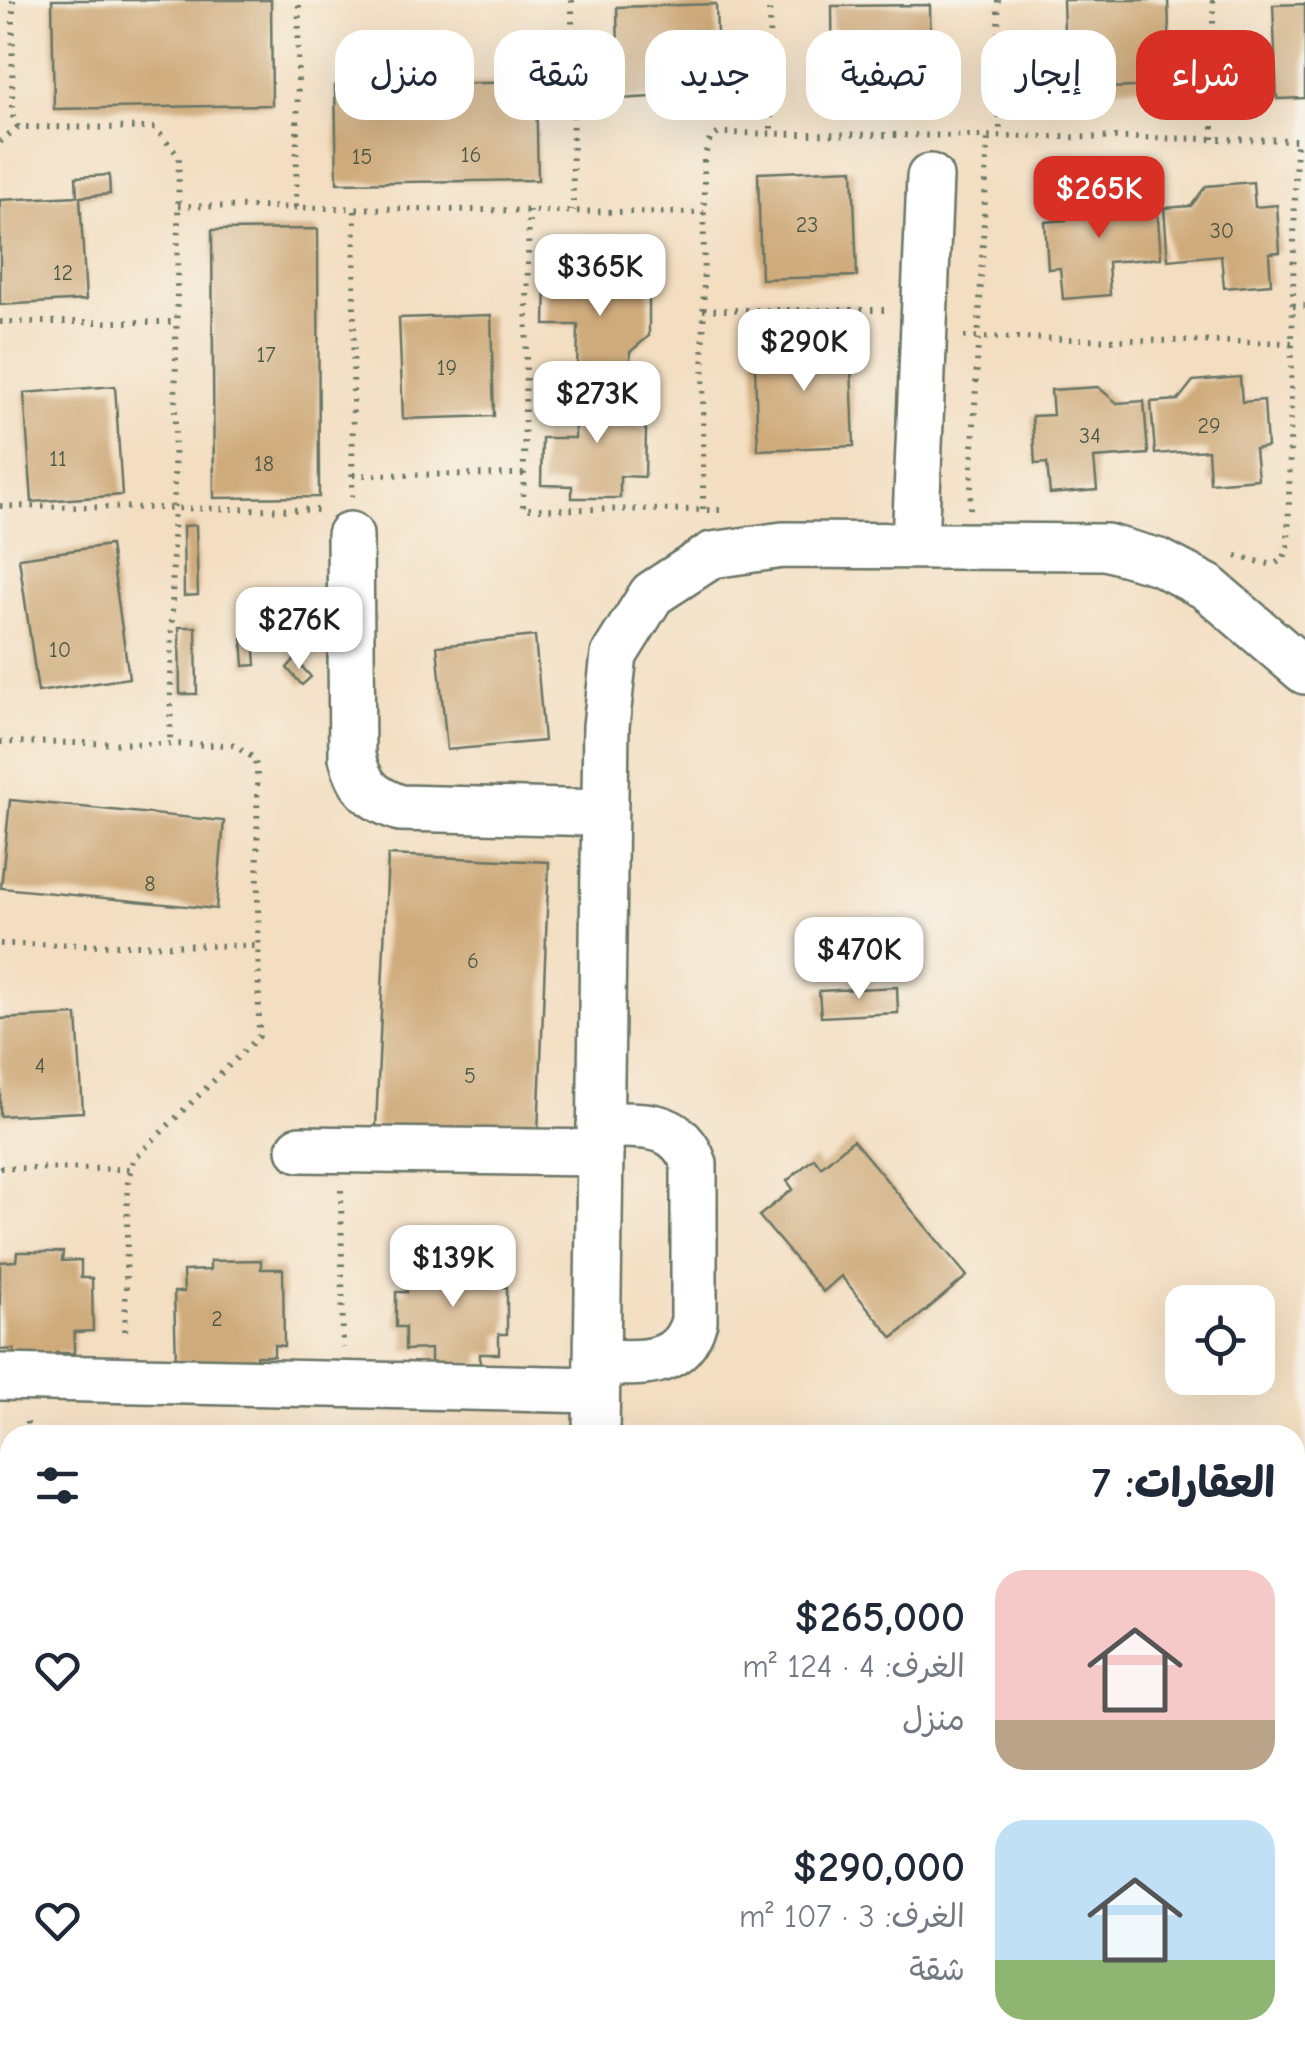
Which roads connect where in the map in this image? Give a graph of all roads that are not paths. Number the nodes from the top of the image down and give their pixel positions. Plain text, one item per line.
1 (930, 177) dead end
2 (351, 522) road end
3 (915, 544) junction
4 (1305, 672) edge
5 (604, 813) junction
6 (600, 1139) junction
7 (320, 1149) road end
8 (597, 1376) junction
9 (0, 1377) edge
10 (596, 1425) edge

1 - 3 street
2 - 5 street
3 - 4 street
3 - 5 street
5 - 6 street
6 - 7 street
6 - 8 street
6 - 8 street
8 - 9 street
8 - 10 street

